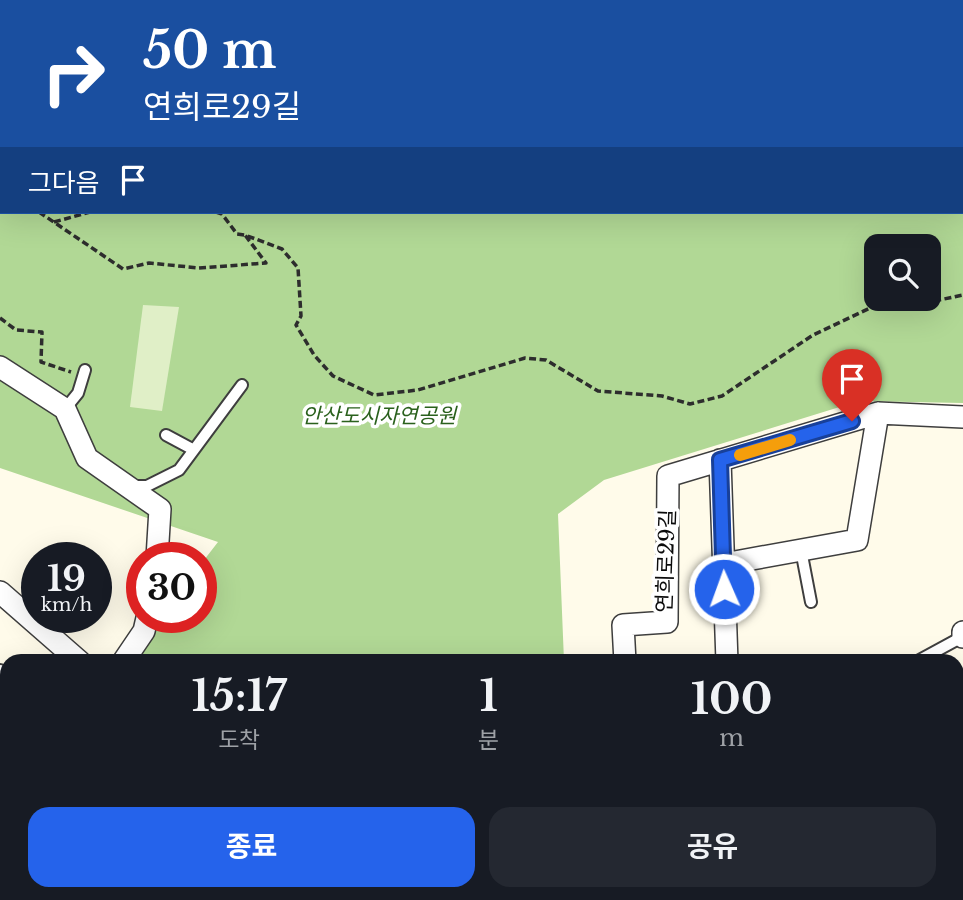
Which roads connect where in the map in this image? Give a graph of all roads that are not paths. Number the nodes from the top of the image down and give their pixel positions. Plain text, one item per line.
1 (0, 367) edge
2 (84, 373) road end
3 (243, 385) dead end
4 (65, 409) junction
5 (878, 414) junction
6 (963, 417) edge
7 (166, 435) dead end
8 (194, 450) junction
9 (720, 460) junction
10 (128, 485) junction
11 (158, 542) edge
12 (801, 550) junction
13 (724, 564) junction
14 (0, 592) edge
15 (811, 602) dead end
16 (143, 633) edge
17 (963, 635) edge
18 (71, 654) edge
19 (128, 654) edge
20 (625, 654) edge
21 (727, 654) edge
22 (930, 654) edge

1 - 4 street
2 - 4 lane
3 - 8 lane
4 - 10 street
5 - 6 street, 연희로29길
5 - 9 street, 연희로29길
5 - 12 street
7 - 8 lane
8 - 10 lane
9 - 13 street
9 - 20 street, 연희로29길
10 - 11 street
12 - 13 street
12 - 15 lane
13 - 21 street
14 - 18 street
16 - 19 street
17 - 22 lane

